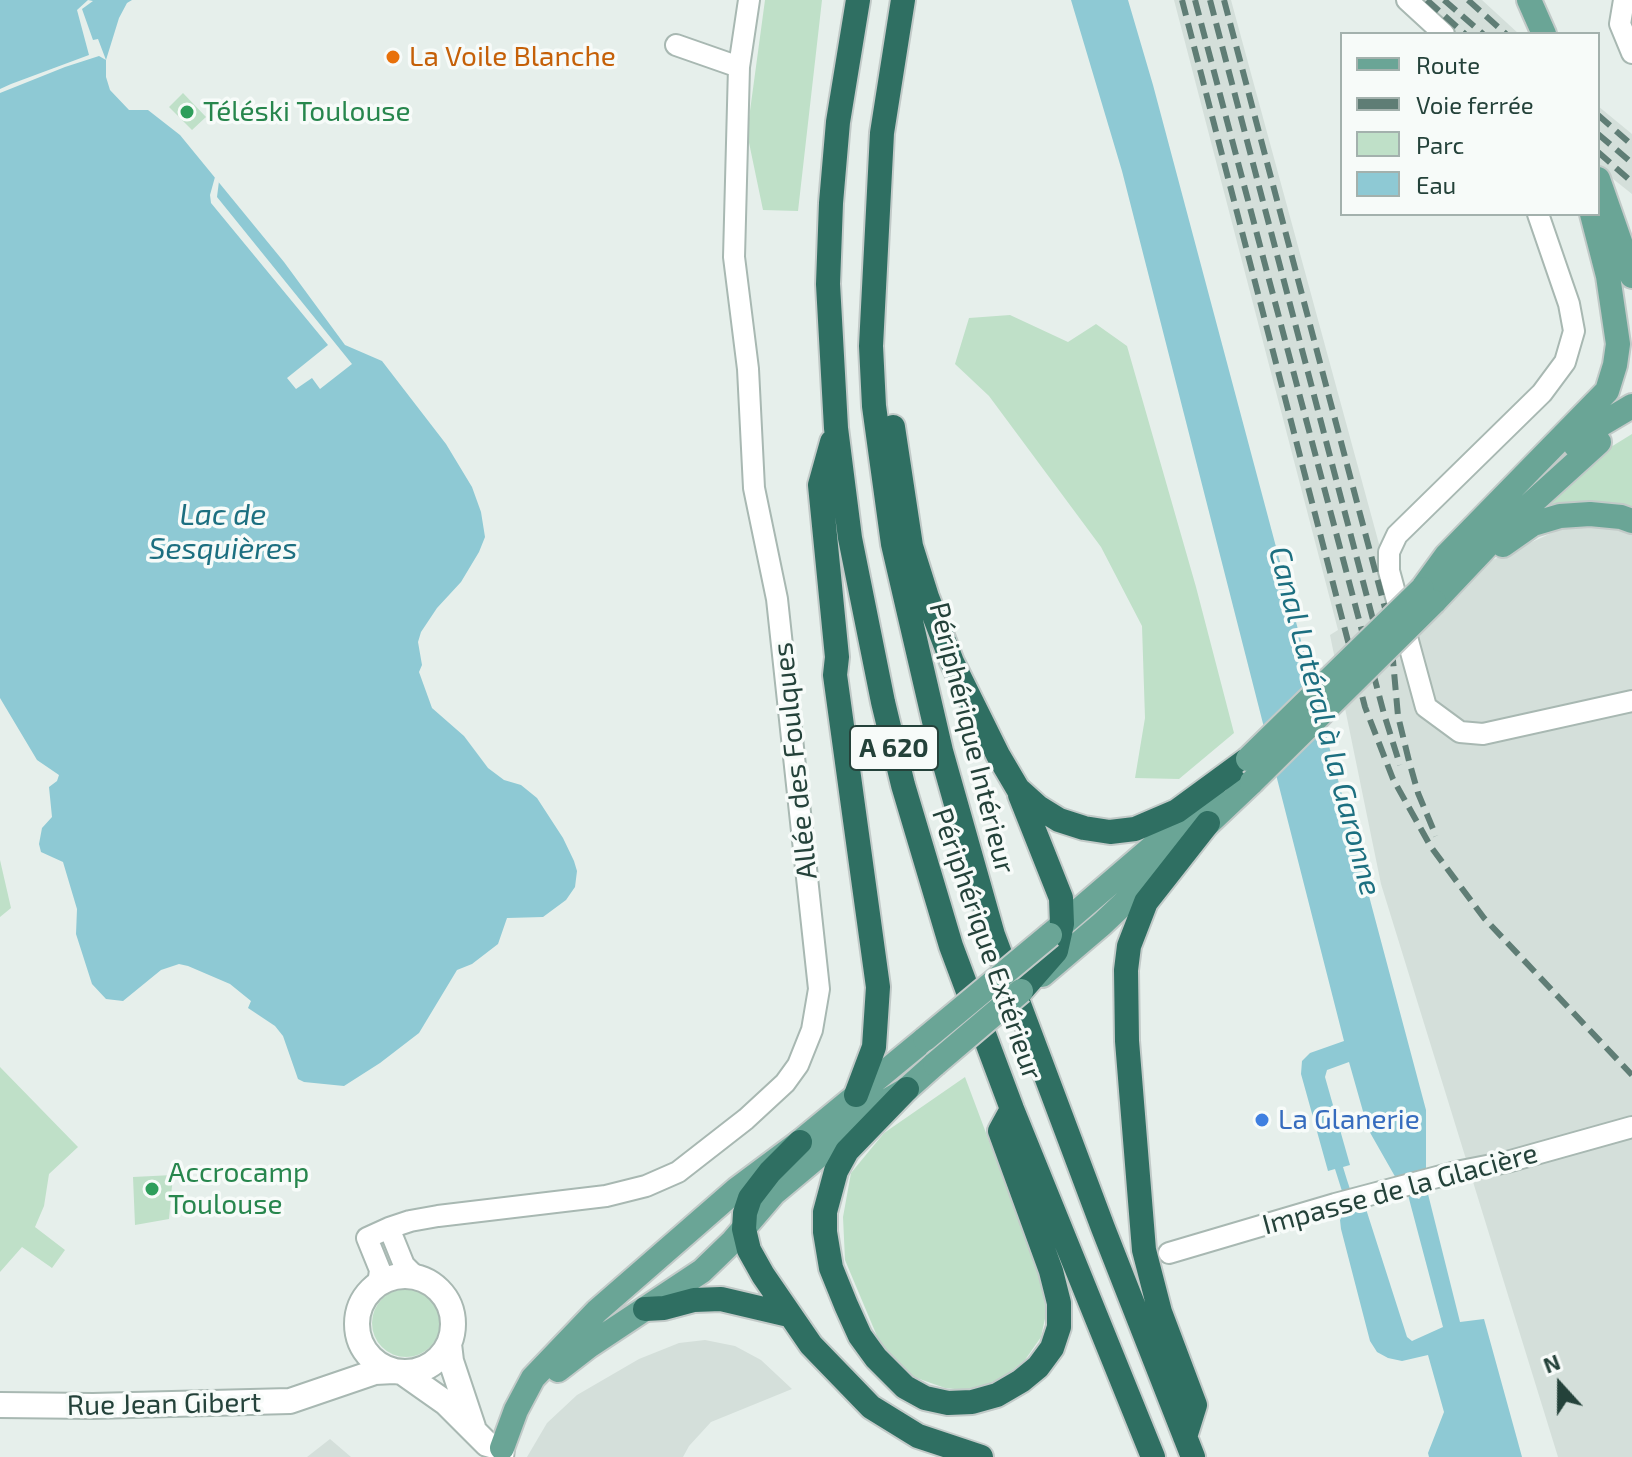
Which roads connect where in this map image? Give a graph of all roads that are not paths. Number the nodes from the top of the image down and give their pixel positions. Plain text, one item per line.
1 (749, 0) edge
2 (858, 0) edge
3 (903, 0) edge
4 (1407, 0) edge
5 (1513, 0) edge
6 (1529, 0) edge
7 (1625, 0) edge
8 (1632, 2) edge
9 (1442, 32) edge
10 (1525, 32) edge
11 (1543, 32) edge
12 (676, 45) dead end
13 (1632, 53) edge
14 (739, 67) junction
15 (1539, 216) edge
16 (1598, 216) edge
17 (1599, 216) edge
18 (1600, 216) edge
19 (1632, 276) edge
20 (1632, 317) edge
21 (871, 346) junction
22 (1632, 406) edge
23 (1632, 420) edge
24 (836, 428) junction
25 (1632, 521) edge
26 (1457, 580) junction
27 (1428, 596) junction
28 (1632, 701) edge
29 (1250, 770) junction
30 (1018, 789) junction
31 (1208, 823) junction
32 (1057, 943) junction
33 (1021, 991) joint
34 (907, 1089) junction
35 (856, 1095) junction
36 (1012, 1109) junction
37 (1632, 1127) edge
38 (800, 1142) junction
39 (389, 1228) junction
40 (744, 1229) junction
41 (1169, 1253) dead end
42 (416, 1277) junction
43 (378, 1285) junction
44 (645, 1309) junction
45 (789, 1315) junction
46 (358, 1334) junction
47 (449, 1344) junction
48 (398, 1371) junction
49 (327, 1389) junction
50 (0, 1405) edge
51 (516, 1410) junction
52 (474, 1429) junction
53 (1189, 1447) edge
54 (502, 1453) edge
55 (981, 1457) edge
56 (1153, 1457) edge

1 - 14 street, Allée des Foulques
2 - 24 highway, Périphérique Extérieur / A 620
3 - 21 highway, Périphérique Intérieur / A 620
4 - 9 street
5 - 10 main road
6 - 11 main road
7 - 8 street
7 - 13 street
12 - 14 street
14 - 39 street, Allée des Foulques
15 - 28 street
16 - 27 main road
17 - 20 main road
18 - 19 main road
21 - 30 highway
21 - 53 highway, Périphérique Intérieur / A 620
22 - 27 main road
23 - 26 main road
24 - 35 highway
24 - 36 highway, Périphérique Extérieur / A 620
25 - 26 main road
26 - 27 main road
27 - 29 main road, bridge
29 - 30 highway
29 - 31 main road
29 - 32 main road
30 - 32 highway
31 - 32 main road
31 - 53 highway
32 - 33 highway
32 - 35 main road, bridge
33 - 34 main road, bridge
34 - 36 highway
34 - 40 main road
35 - 38 main road
36 - 56 highway, Périphérique Extérieur / A 620
37 - 41 street, Impasse de la Glacière
38 - 40 highway
38 - 51 main road
39 - 42 street
39 - 43 street, Allée des Foulques
40 - 44 main road
40 - 45 highway
42 - 43 street
42 - 47 street
43 - 46 street
44 - 45 highway
44 - 51 main road
45 - 55 highway
46 - 48 street
46 - 49 street
47 - 48 street
47 - 52 street
48 - 49 street, Rue Jean Gibert
48 - 52 street
49 - 50 street, Rue Jean Gibert
51 - 54 main road
52 - 54 street

